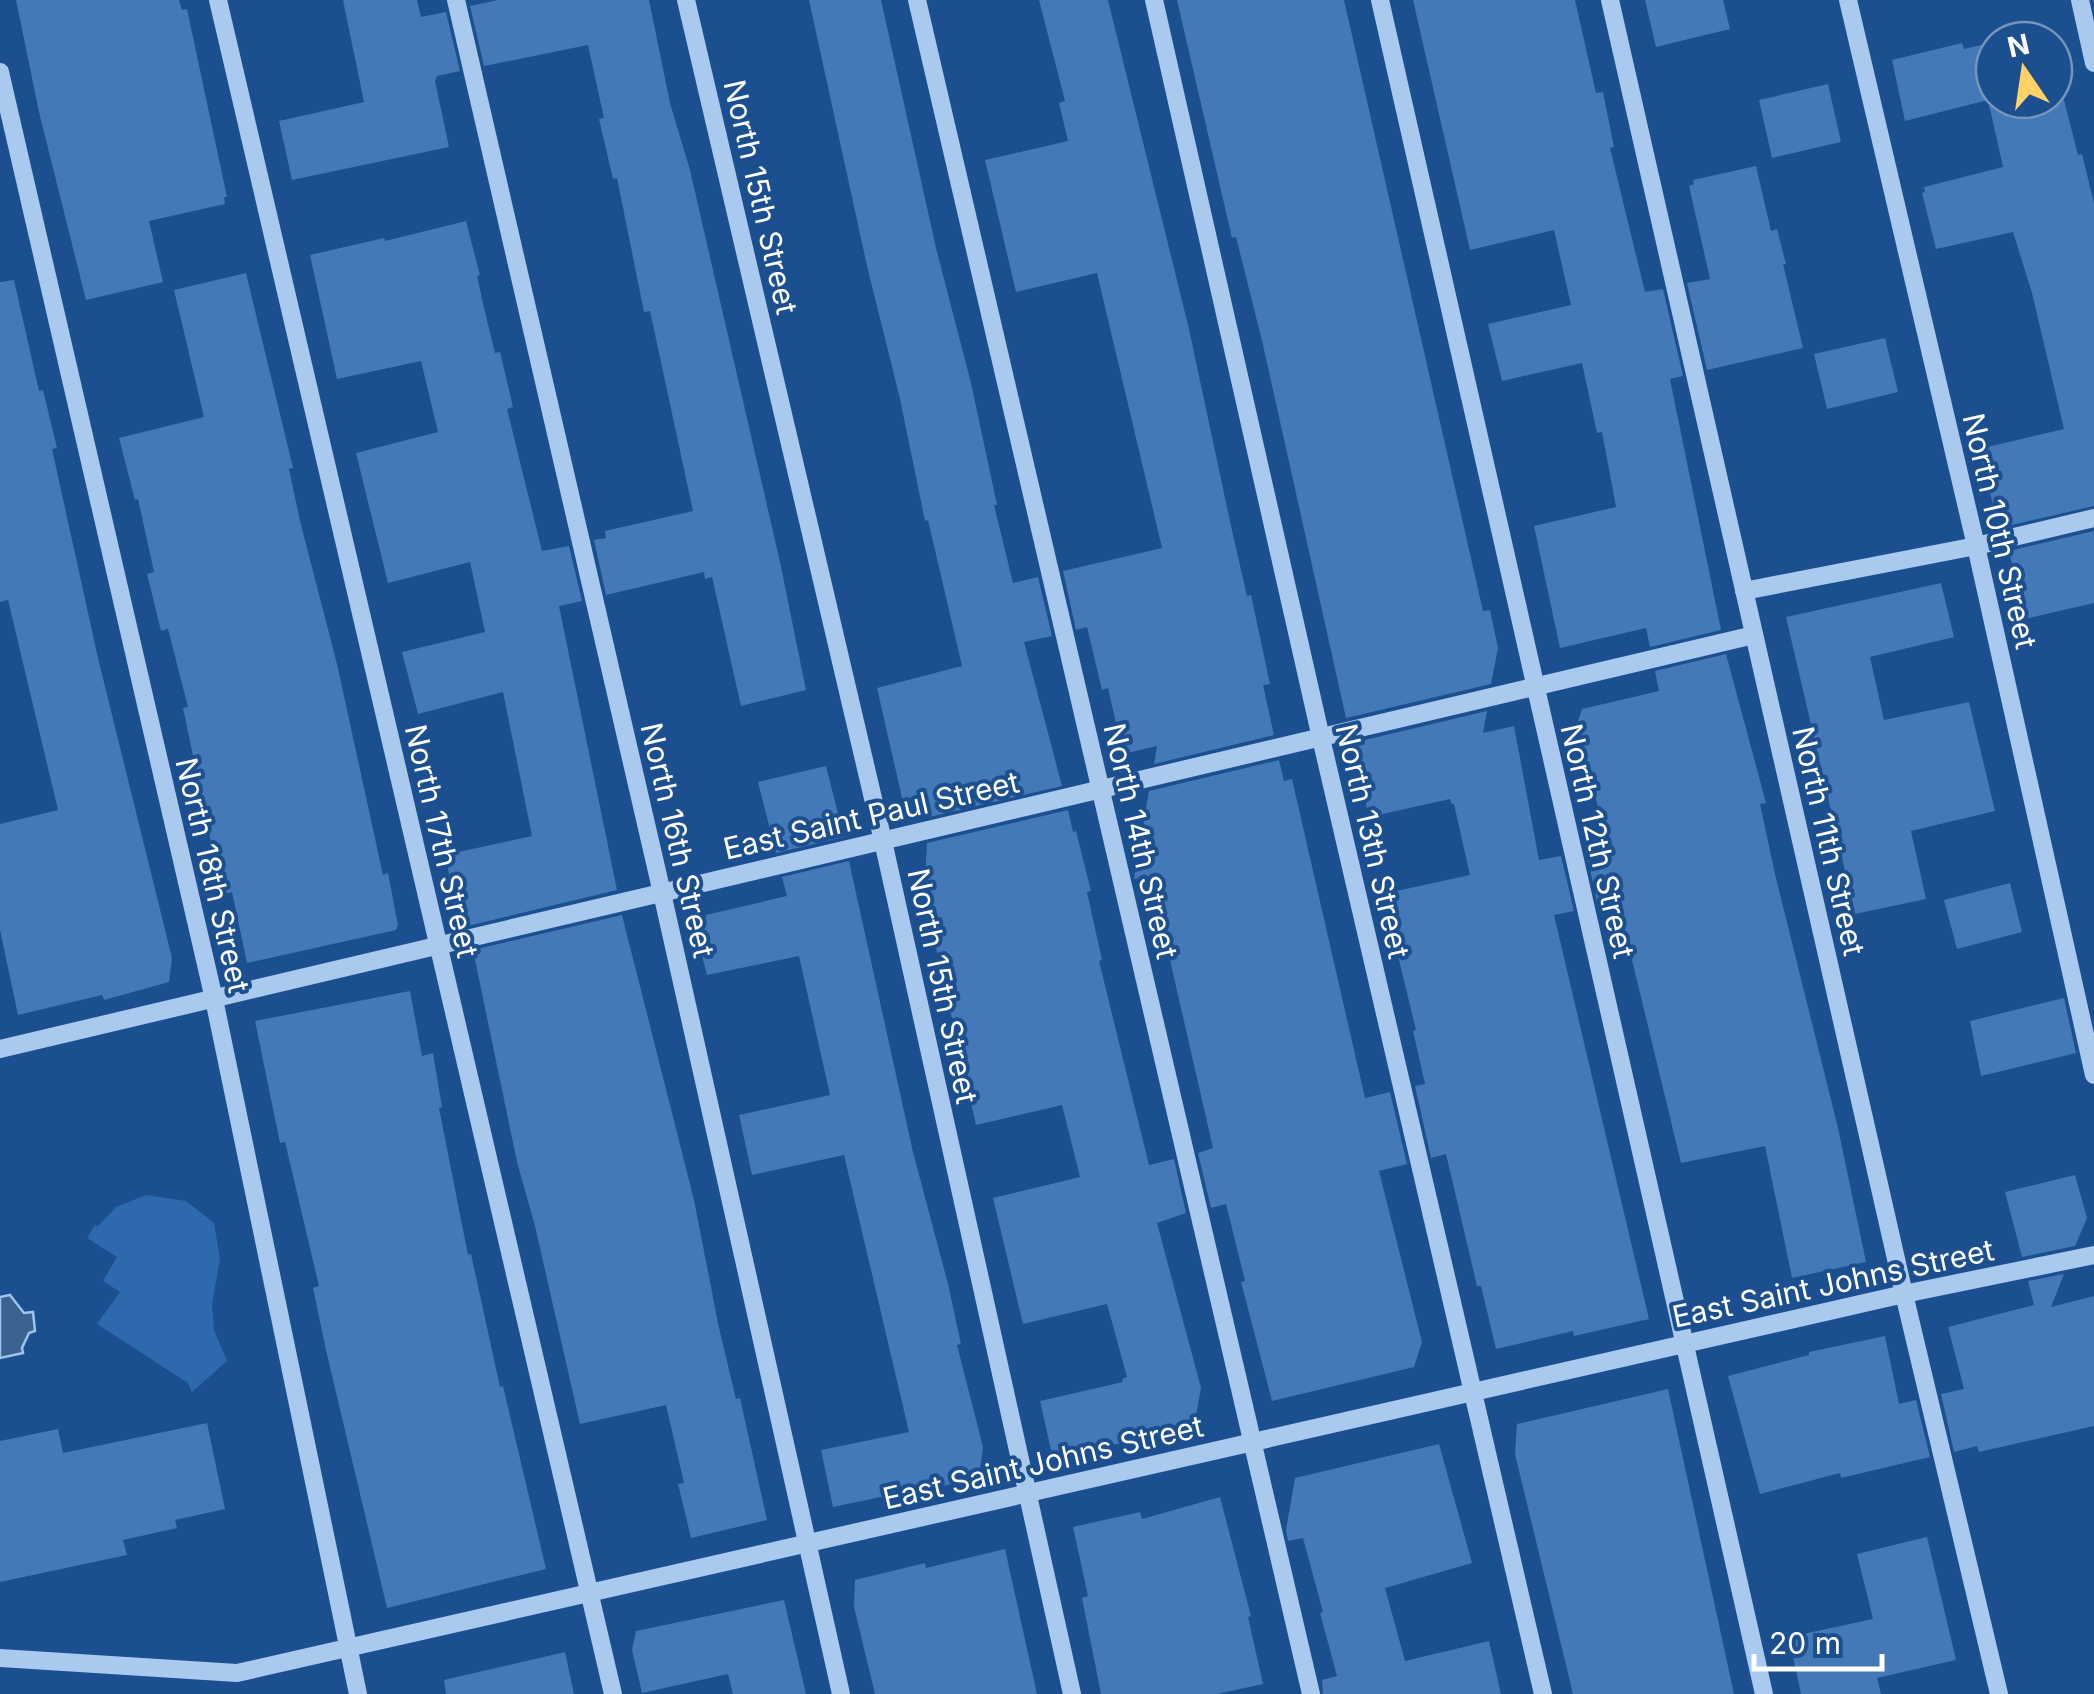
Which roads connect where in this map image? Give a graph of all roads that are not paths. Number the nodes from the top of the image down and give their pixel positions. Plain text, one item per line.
1 (218, 0) edge
2 (456, 0) edge
3 (686, 0) edge
4 (917, 0) edge
5 (1154, 0) edge
6 (1380, 0) edge
7 (1610, 0) edge
8 (1848, 0) edge
9 (2080, 0) edge
10 (2094, 62) edge
11 (0, 72) edge
12 (2094, 518) edge
13 (1976, 546) junction
14 (1744, 591) junction
15 (1754, 634) junction
16 (1535, 686) junction
17 (1320, 738) junction
18 (1101, 789) junction
19 (883, 841) junction
20 (662, 892) junction
21 (438, 946) junction
22 (214, 999) junction
23 (0, 1049) edge
24 (2094, 1075) edge
25 (2094, 1254) edge
26 (1904, 1294) junction
27 (1684, 1344) junction
28 (1473, 1392) junction
29 (1252, 1442) junction
30 (1027, 1493) junction
31 (808, 1544) junction
32 (591, 1593) junction
33 (347, 1649) junction
34 (0, 1658) edge
35 (358, 1694) edge
36 (614, 1694) edge
37 (841, 1694) edge
38 (1072, 1694) edge
39 (1311, 1694) edge
40 (1543, 1694) edge
41 (1764, 1694) edge
42 (2000, 1694) edge

1 - 21 lane, North 17th Street
2 - 20 lane, North 16th Street
3 - 19 lane, North 15th Street
4 - 18 lane, North 14th Street
5 - 17 lane, North 13th Street
6 - 16 lane, North 12th Street
7 - 14 lane, North 11th Street
8 - 13 lane, North 10th Street
9 - 10 lane
11 - 22 lane, North 18th Street
12 - 13 lane
13 - 14 lane
13 - 24 lane, North 10th Street
14 - 15 lane, North 11th Street
15 - 16 lane, East Saint Paul Street
15 - 26 lane, North 11th Street
16 - 17 lane, East Saint Paul Street
16 - 27 lane, North 12th Street
17 - 18 lane, East Saint Paul Street
17 - 28 lane, North 13th Street
18 - 19 lane, East Saint Paul Street
18 - 29 lane, North 14th Street
19 - 20 lane, East Saint Paul Street
19 - 30 lane, North 15th Street
20 - 21 lane, East Saint Paul Street
20 - 31 lane, North 16th Street
21 - 22 lane, East Saint Paul Street
21 - 32 lane, North 17th Street
22 - 23 lane, East Saint Paul Street
22 - 33 lane, North 18th Street
25 - 26 lane, East Saint Johns Street
26 - 27 lane, East Saint Johns Street
26 - 42 lane, North 11th Street
27 - 28 lane, East Saint Johns Street
27 - 41 lane, North 12th Street
28 - 29 lane, East Saint Johns Street
28 - 40 lane, North 13th Street
29 - 30 lane, East Saint Johns Street
29 - 39 lane, North 14th Street
30 - 31 lane, East Saint Johns Street
30 - 38 lane, North 15th Street
31 - 32 lane, East Saint Johns Street
31 - 37 lane, North 16th Street
32 - 33 lane, East Saint Johns Street
32 - 36 lane, North 17th Street
33 - 34 lane, East Saint Johns Street
33 - 35 lane, North 18th Street

